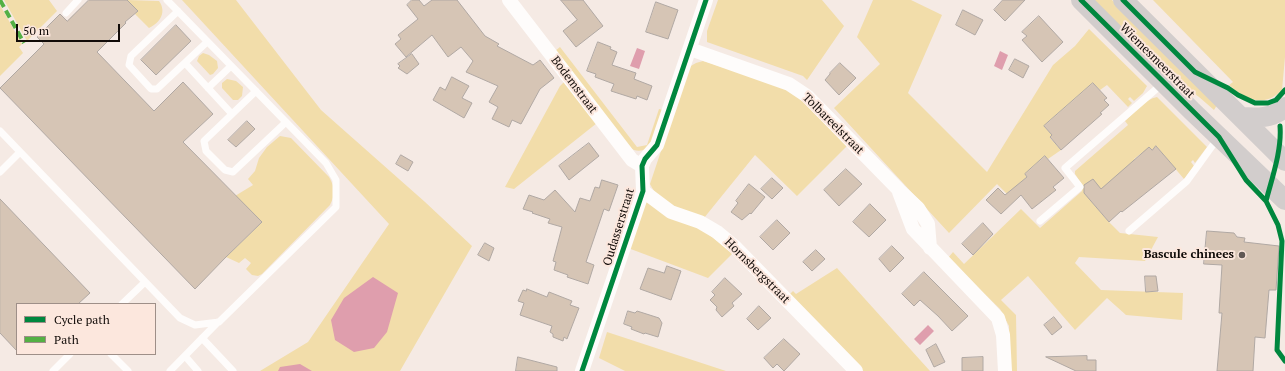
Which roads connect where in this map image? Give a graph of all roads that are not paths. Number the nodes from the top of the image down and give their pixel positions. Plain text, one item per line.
1 (78, 0) edge
2 (167, 0) edge
3 (509, 0) edge
4 (706, 0) edge
5 (1081, 0) edge
6 (1123, 0) edge
7 (178, 11) junction
8 (66, 13) dead end
9 (208, 42) junction
10 (690, 48) junction
11 (185, 63) junction
12 (231, 66) junction
13 (1164, 82) junction
14 (208, 88) junction
15 (256, 91) junction
16 (1285, 107) edge
17 (232, 114) junction
18 (1240, 117) junction
19 (286, 122) junction
20 (0, 131) edge
21 (1219, 137) junction
22 (20, 152) junction
23 (1285, 161) edge
24 (642, 166) junction
25 (0, 172) edge
26 (643, 191) junction
27 (1285, 200) edge
28 (1040, 221) dead end
29 (1129, 231) dead end
30 (145, 282) junction
31 (123, 303) edge
32 (218, 322) junction
33 (202, 338) junction
34 (69, 355) edge
35 (112, 355) edge
36 (185, 356) junction
37 (53, 371) edge
38 (128, 371) edge
39 (170, 371) edge
40 (198, 371) edge
41 (233, 371) edge
42 (582, 371) edge
43 (856, 371) edge
44 (1005, 371) edge

1 - 8 lane
2 - 7 lane
3 - 24 street, Bodemstraat
4 - 10 street
5 - 13 main road, Wiemesmeerstraat
6 - 18 main road, Wiemesmeerstraat
7 - 9 lane
7 - 11 lane
9 - 11 lane
9 - 12 lane
10 - 24 street
10 - 44 street, Tolbareelstraat
11 - 14 lane
12 - 14 lane
12 - 15 lane
13 - 21 main road, Wiemesmeerstraat
13 - 28 lane
14 - 17 lane
15 - 17 lane
15 - 19 lane
16 - 18 main road
17 - 19 lane
18 - 23 main road, Wiemesmeerstraat
19 - 32 lane
20 - 22 lane
21 - 27 main road, Wiemesmeerstraat
21 - 29 lane
22 - 25 lane
22 - 30 lane
24 - 26 street, Oudasserstraat
26 - 42 street, Oudasserstraat
26 - 43 street, Hornsbergstraat
30 - 31 lane
30 - 32 lane
32 - 33 lane
33 - 36 lane
33 - 41 lane
34 - 37 lane
35 - 38 lane
36 - 39 lane
36 - 40 lane

